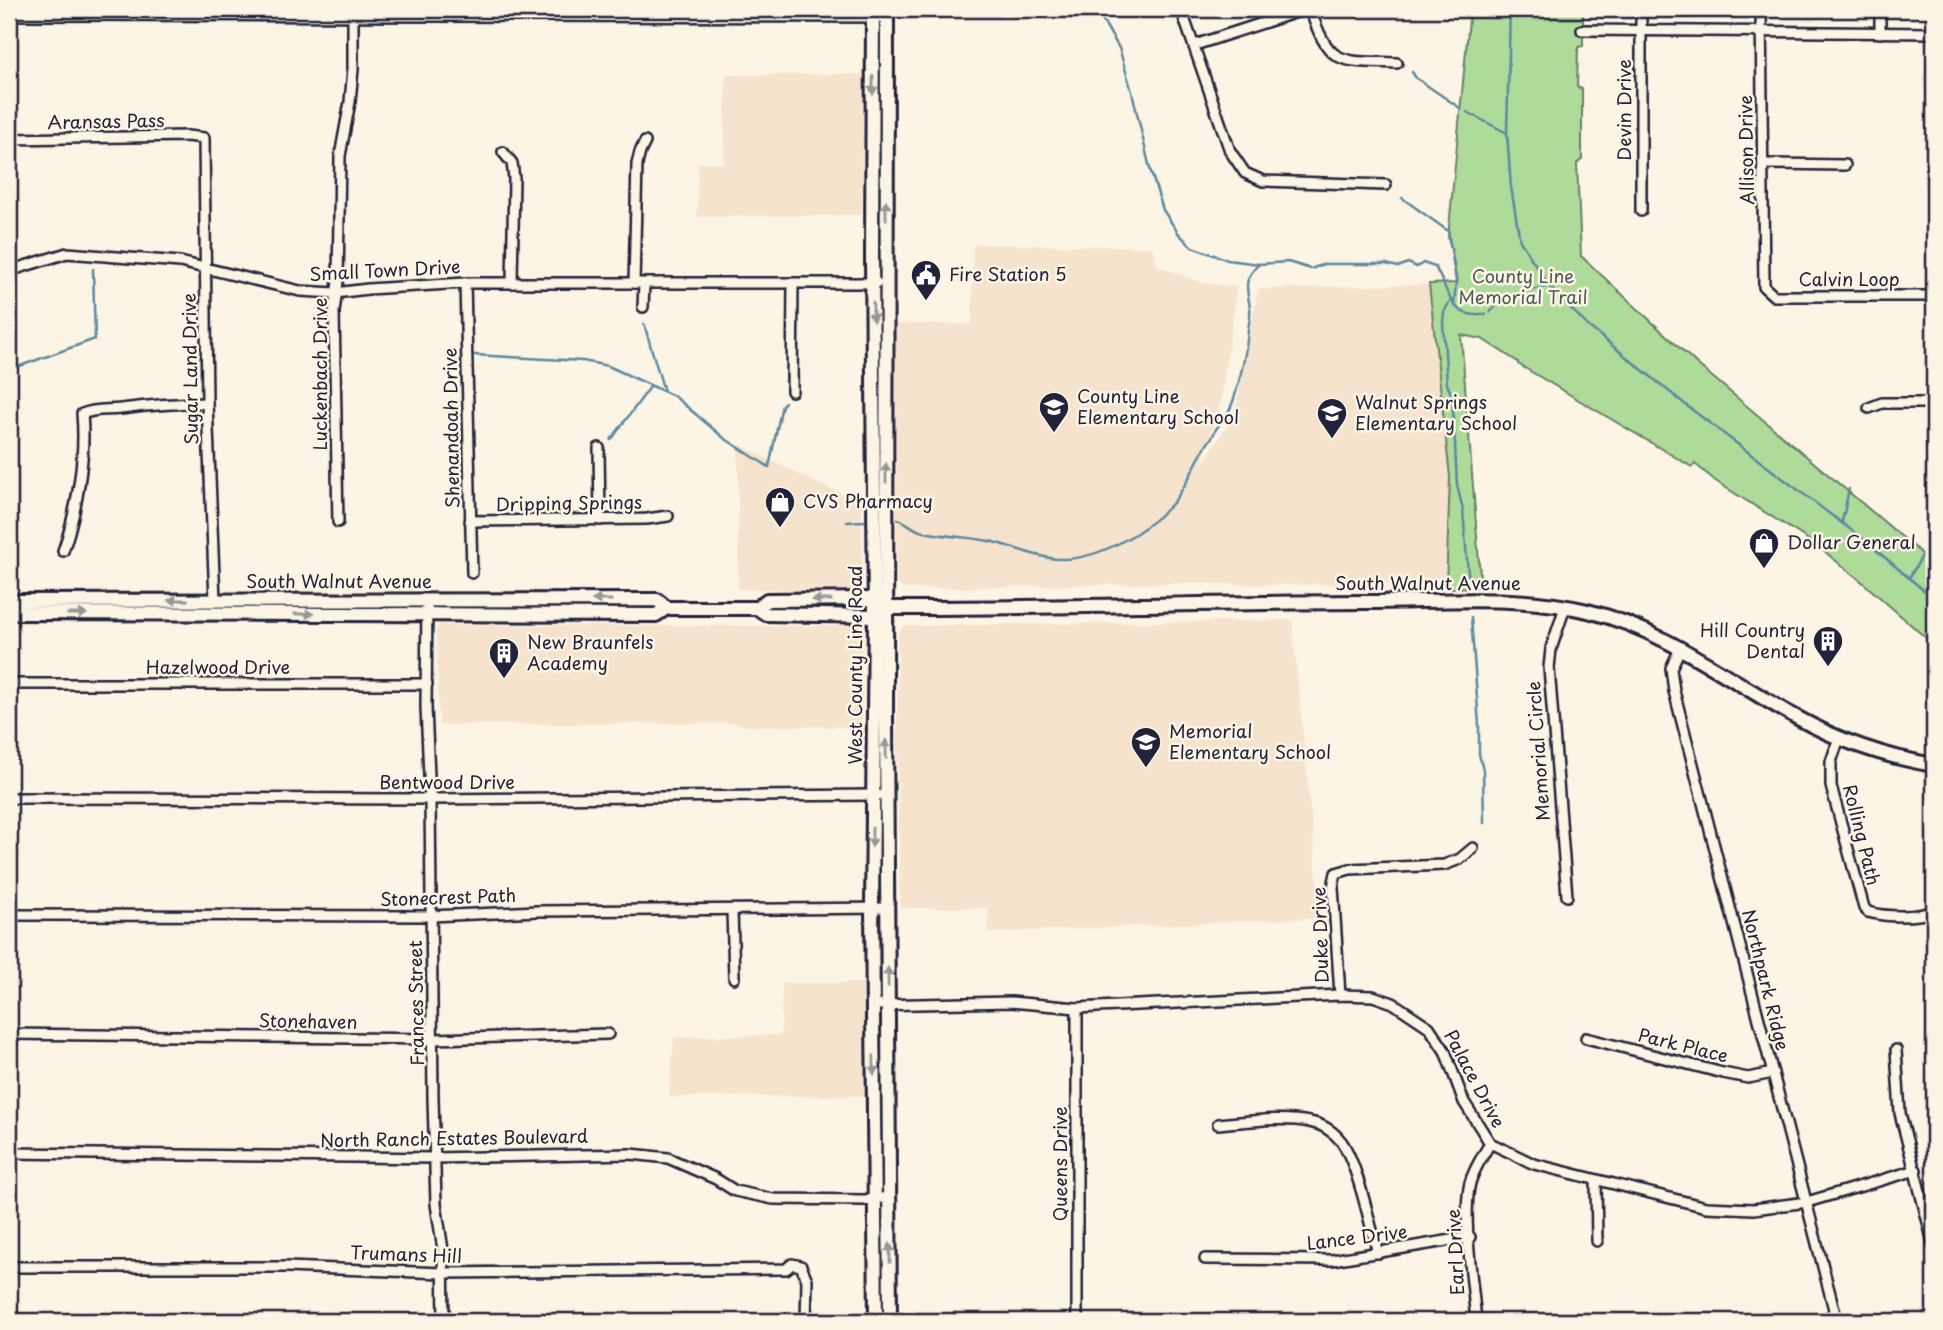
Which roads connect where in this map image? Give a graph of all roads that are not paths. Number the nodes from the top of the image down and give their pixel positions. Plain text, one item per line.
1 (1181, 9) edge
2 (1308, 9) edge
3 (1641, 9) edge
4 (1761, 9) edge
5 (1880, 9) edge
6 (42, 12) edge
7 (162, 12) edge
8 (286, 12) edge
9 (408, 12) edge
10 (536, 12) edge
11 (659, 12) edge
12 (873, 13) edge
13 (887, 13) edge
14 (9, 15) edge
15 (352, 16) junction
16 (1582, 30) dead end
17 (1641, 30) junction
18 (1760, 31) junction
19 (1880, 33) junction
20 (1934, 33) edge
21 (1195, 45) junction
22 (1397, 64) dead end
23 (204, 138) joint
24 (9, 139) edge
25 (645, 142) dead end
26 (503, 152) dead end
27 (1764, 164) junction
28 (1845, 165) dead end
29 (1386, 185) dead end
30 (1641, 211) dead end
31 (204, 268) junction
32 (9, 270) edge
33 (466, 283) junction
34 (512, 283) junction
35 (879, 283) junction
36 (639, 284) junction
37 (793, 284) junction
38 (1766, 291) joint
39 (337, 293) junction
40 (1934, 296) edge
41 (643, 307) dead end
42 (792, 391) dead end
43 (207, 403) junction
44 (1934, 403) edge
45 (1869, 408) dead end
46 (599, 448) dead end
47 (668, 516) dead end
48 (600, 520) junction
49 (470, 521) junction
50 (338, 522) dead end
51 (62, 551) dead end
52 (472, 573) dead end
53 (215, 600) junction
54 (427, 600) junction
55 (875, 600) junction
56 (9, 601) edge
57 (1565, 607) junction
58 (667, 608) junction
59 (757, 608) junction
60 (886, 608) junction
61 (9, 613) edge
62 (426, 615) junction
63 (875, 617) junction
64 (1681, 647) junction
65 (9, 684) edge
66 (427, 684) junction
67 (1839, 738) junction
68 (1934, 765) edge
69 (880, 795) junction
70 (9, 798) edge
71 (430, 799) junction
72 (1473, 848) dead end
73 (1567, 896) dead end
74 (872, 908) junction
75 (887, 908) junction
76 (732, 910) junction
77 (1934, 911) edge
78 (9, 915) edge
79 (431, 916) junction
80 (734, 978) dead end
81 (1339, 995) junction
82 (873, 1005) junction
83 (888, 1005) junction
84 (1077, 1008) junction
85 (9, 1034) edge
86 (608, 1034) dead end
87 (1586, 1038) dead end
88 (434, 1039) junction
89 (1896, 1050) dead end
90 (1773, 1073) junction
91 (1218, 1124) dead end
92 (1490, 1143) junction
93 (9, 1153) edge
94 (436, 1158) junction
95 (1916, 1170) junction
96 (1596, 1181) junction
97 (890, 1197) junction
98 (875, 1199) junction
99 (1807, 1202) junction
100 (1470, 1237) junction
101 (1597, 1241) dead end
102 (1934, 1246) edge
103 (1378, 1253) junction
104 (1205, 1259) dead end
105 (9, 1267) edge
106 (443, 1273) junction
107 (1836, 1317) edge
108 (444, 1321) edge
109 (806, 1321) edge
110 (812, 1321) edge
111 (876, 1321) edge
112 (890, 1321) edge
113 (1077, 1321) edge
114 (1476, 1321) edge
115 (1820, 1321) edge

1 - 21 street
2 - 21 street
2 - 22 street
3 - 17 street, Devin Drive
4 - 18 street, Allison Drive
5 - 19 street
6 - 7 street
6 - 14 street
7 - 8 street
8 - 15 street
9 - 10 street
9 - 15 street
10 - 11 street
11 - 12 street
12 - 13 street
12 -> 35 street, West County Line Road
35 -> 13 street, West County Line Road
15 - 39 street, Luckenbach Drive
16 - 17 street
17 - 18 street
17 - 30 street, Devin Drive
18 - 19 street
18 - 27 street, Allison Drive
19 - 20 street
21 - 29 street
23 - 24 street, Aransas Pass
23 - 31 street, Sugar Land Drive
25 - 36 street
26 - 34 street
27 - 28 street
27 - 38 street, Allison Drive
31 - 32 street, Small Town Drive
31 - 39 street, Small Town Drive
31 - 43 street, Sugar Land Drive
33 - 34 street, Small Town Drive
33 - 39 street, Small Town Drive
33 - 49 street, Shenandoah Drive
34 - 36 street, Small Town Drive
35 - 37 street, Small Town Drive
35 -> 55 street, West County Line Road
60 -> 35 street, West County Line Road
36 - 37 street, Small Town Drive
36 - 41 street
37 - 42 street
38 - 40 street, Calvin Loop
39 - 50 street, Luckenbach Drive
43 - 51 street
43 - 53 street, Sugar Land Drive
44 - 45 street
46 - 48 street
47 - 48 street, Dripping Springs
48 - 49 street, Dripping Springs
49 - 52 street, Shenandoah Drive
53 - 54 street, South Walnut Avenue
53 -> 56 street, South Walnut Avenue
58 -> 54 street, South Walnut Avenue
54 - 62 street, Frances Street
55 -> 59 street, South Walnut Avenue
55 - 60 street
55 - 63 street, West County Line Road
57 - 60 street, South Walnut Avenue
57 - 64 street, South Walnut Avenue
57 - 73 street, Memorial Circle
58 - 59 street, South Walnut Avenue
58 - 62 street, South Walnut Avenue
59 - 63 street, South Walnut Avenue
60 - 63 street
69 -> 60 street, West County Line Road
61 -> 62 street, South Walnut Avenue
62 - 66 street, Frances Street
63 - 69 street, West County Line Road
64 - 67 street, South Walnut Avenue
64 - 90 street, Northpark Ridge
65 - 66 street, Hazelwood Drive
66 - 71 street, Frances Street
67 - 68 street, South Walnut Avenue
67 - 77 street, Rolling Path
69 - 71 street, Bentwood Drive
69 -> 74 street, West County Line Road
69 - 75 street, West County Line Road
70 - 71 street, Bentwood Drive
71 - 79 street, Frances Street
72 - 81 street, Duke Drive
74 - 75 street, Stonecrest Path
74 - 76 street, Stonecrest Path
74 - 82 street, West County Line Road
83 -> 75 street, West County Line Road
76 - 79 street, Stonecrest Path
76 - 80 street
78 - 79 street, Stonecrest Path
79 - 88 street, Frances Street
81 - 84 street, Palace Drive
81 - 92 street, Palace Drive
82 - 83 street, Palace Drive
82 -> 98 street, West County Line Road
83 - 84 street, Palace Drive
83 - 97 street, West County Line Road
84 - 113 street, Queens Drive
85 - 88 street, Stonehaven
86 - 88 street, Stonehaven
87 - 90 street, Park Place
88 - 94 street, Frances Street
89 - 95 street
90 - 99 street, Northpark Ridge
91 - 103 street
92 - 96 street, Palace Drive
92 - 100 street, Earl Drive
93 - 94 street, North Ranch Estates Boulevard
94 - 98 street, North Ranch Estates Boulevard
94 - 106 street, Frances Street
95 - 99 street, Palace Drive
95 - 102 street
96 - 99 street, Palace Drive
96 - 101 street
97 - 98 street, North Ranch Estates Boulevard
112 -> 97 street, West County Line Road
98 - 111 street, West County Line Road
99 - 107 street, Northpark Ridge
100 - 103 street, Lance Drive
100 - 114 street, Earl Drive
103 - 104 street, Lance Drive
105 - 106 street, Trumans Hill
106 - 108 street, Frances Street
106 - 109 street, Trumans Hill
107 - 115 street
109 - 110 street

